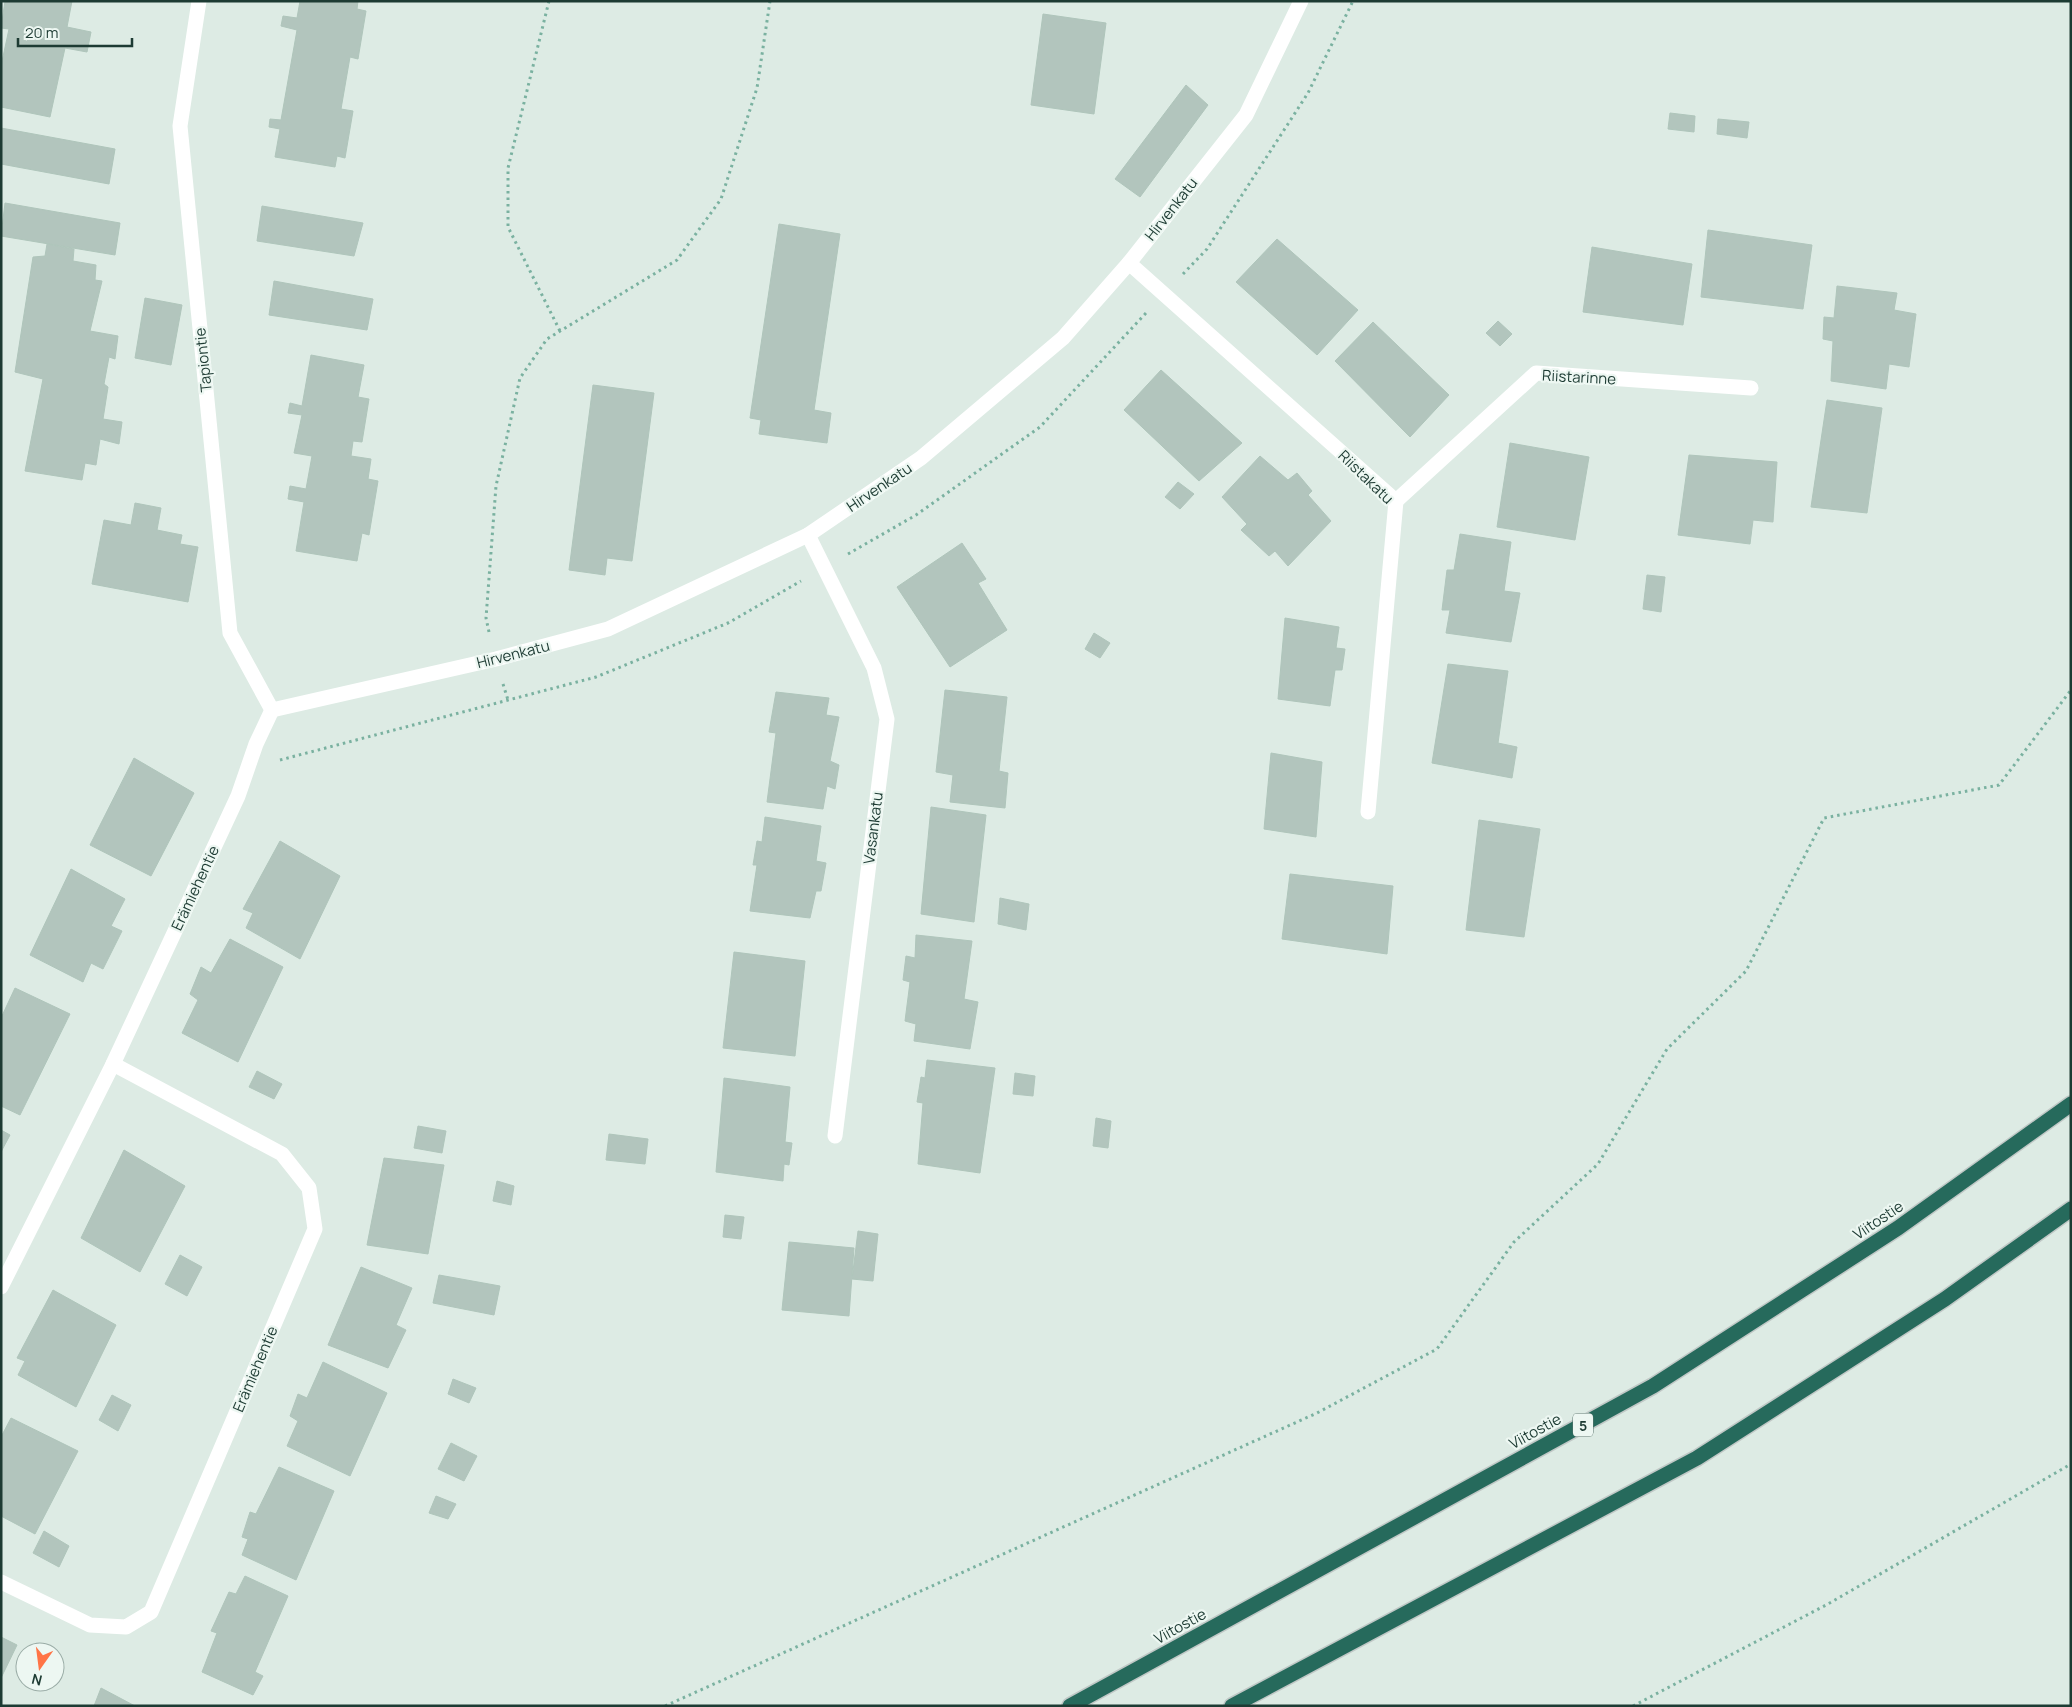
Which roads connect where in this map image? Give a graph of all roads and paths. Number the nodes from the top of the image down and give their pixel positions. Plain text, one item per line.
1 (199, 1) edge
2 (549, 1) edge
3 (770, 1) edge
4 (1301, 1) edge
5 (1129, 263) junction
6 (560, 331) junction
7 (1750, 388) dead end
8 (1396, 502) junction
9 (808, 536) junction
10 (496, 659) junction
11 (2071, 690) edge
12 (272, 710) junction
13 (1368, 812) dead end
14 (113, 1064) junction
15 (2071, 1104) edge
16 (835, 1136) dead end
17 (2071, 1208) edge
18 (1, 1287) edge
19 (2071, 1464) edge
20 (1, 1582) edge
21 (1256, 1693) junction
22 (666, 1706) edge
23 (1070, 1706) edge
24 (1232, 1706) edge
25 (1236, 1706) edge
26 (1633, 1706) edge

1 - 12 street, Tapiontie
2 - 6 path
3 - 6 path
4 - 5 street, Hirvenkatu
5 - 8 street, Riistakatu
5 - 9 street, Hirvenkatu
6 - 10 path
7 - 8 street, Riistarinne
8 - 13 street, Riistakatu
9 - 10 street, Hirvenkatu
9 - 16 street, Vasankatu
10 - 12 street, Hirvenkatu
11 - 22 path
12 - 14 street, Erämiehentie
14 - 18 street, Erämiehentie
14 - 20 street, Erämiehentie
15 - 23 highway, Viitostie / 5
17 - 21 highway
19 - 26 path
21 - 24 highway
21 - 25 highway

